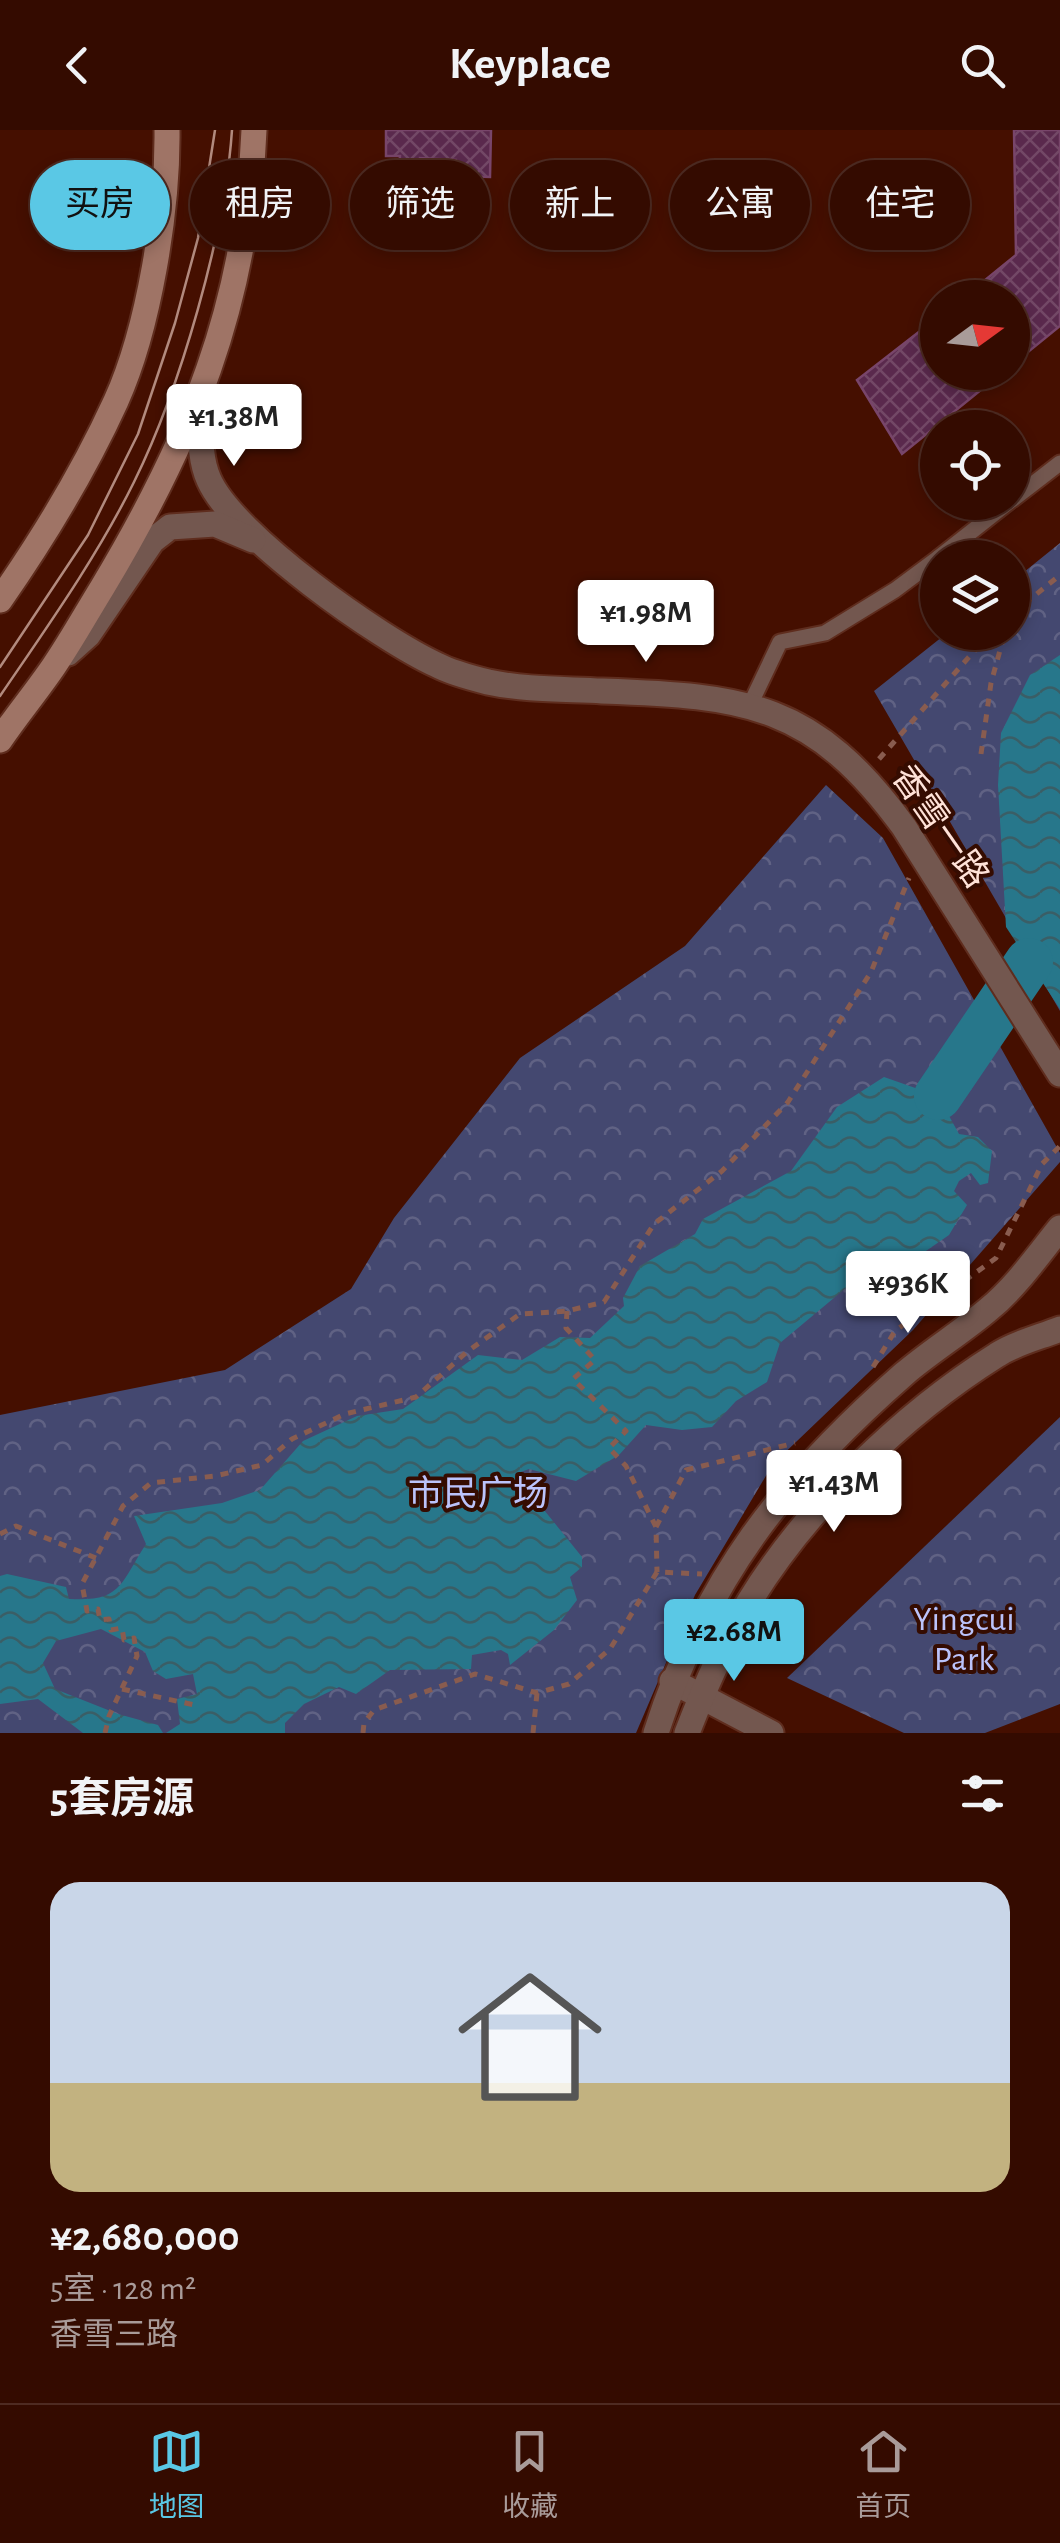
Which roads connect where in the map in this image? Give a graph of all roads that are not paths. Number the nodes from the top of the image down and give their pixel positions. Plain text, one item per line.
1 (167, 130) edge
2 (254, 130) edge
3 (199, 398) junction
4 (1060, 463) edge
5 (1030, 486) edge
6 (987, 520) edge
7 (961, 540) edge
8 (262, 544) junction
9 (920, 571) edge
10 (0, 600) edge
11 (55, 664) junction
12 (750, 705) junction
13 (0, 740) edge
14 (1055, 1066) edge
15 (1060, 1228) edge
16 (1060, 1328) edge
17 (672, 1680) junction
18 (700, 1698) junction
19 (656, 1733) edge
20 (687, 1733) edge
21 (771, 1733) edge

1 - 10 main road
2 - 3 main road
3 - 8 street
3 - 11 main road
4 - 5 lane
6 - 7 lane
8 - 11 street
8 - 12 street, 香雪一路
9 - 12 lane
11 - 13 main road
12 - 14 street, 香雪一路
15 - 17 street
16 - 18 street
17 - 18 street
17 - 19 street
18 - 20 street
18 - 21 street

